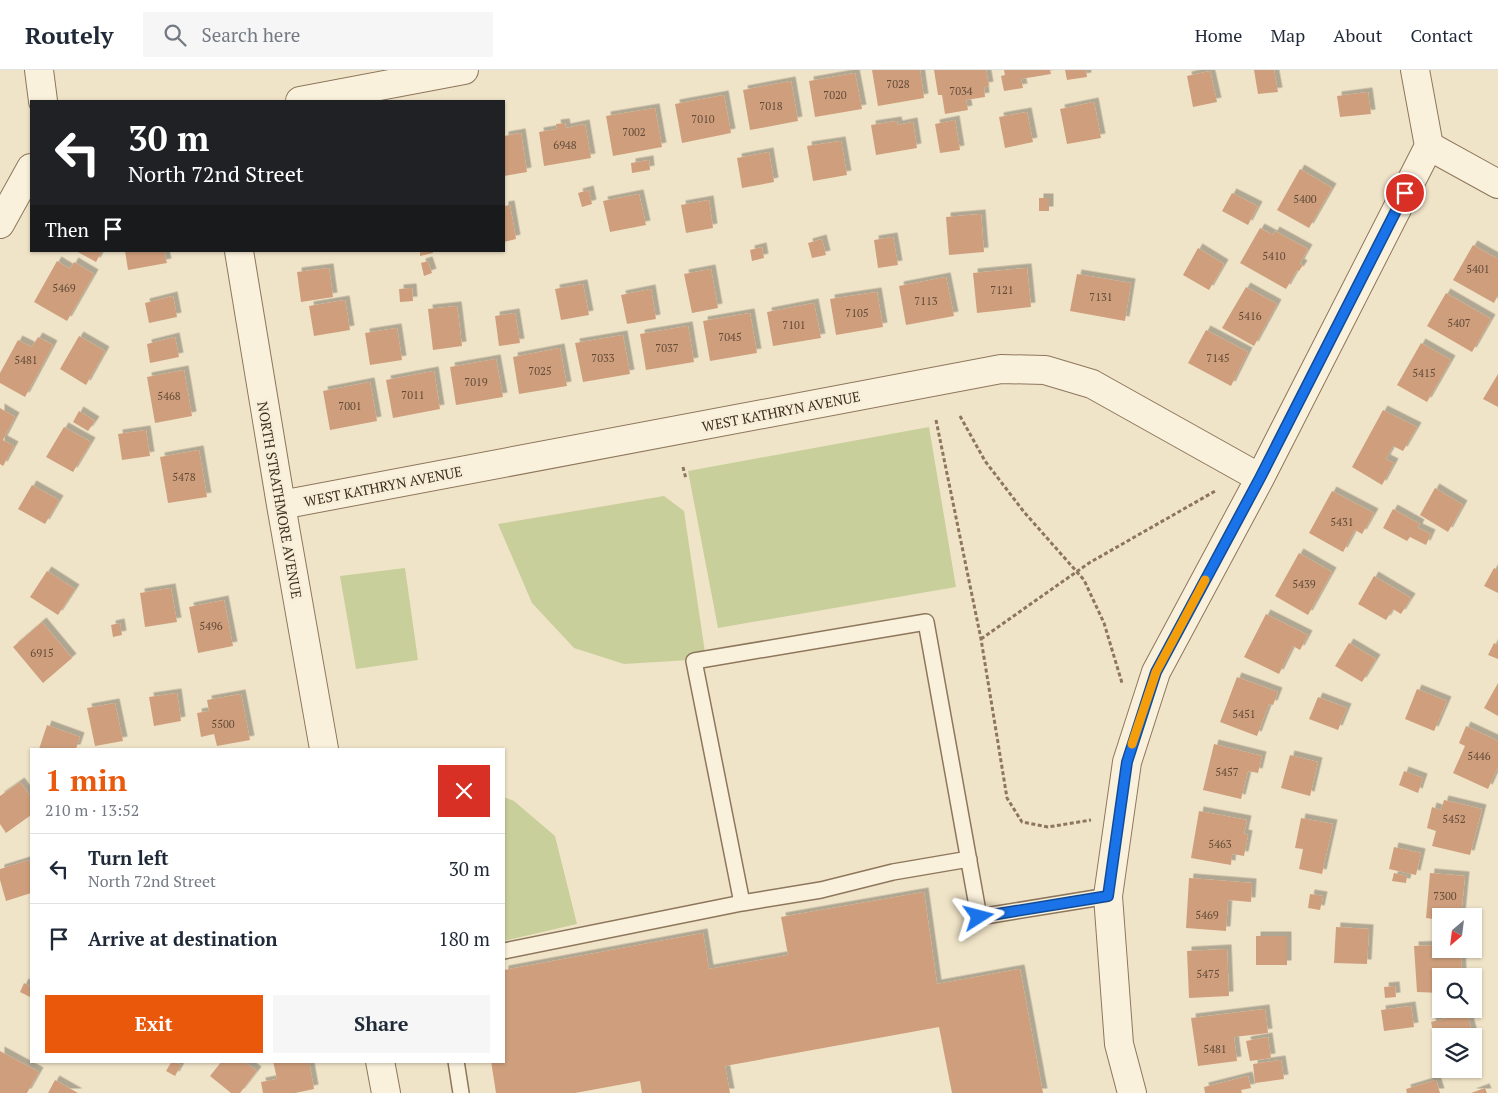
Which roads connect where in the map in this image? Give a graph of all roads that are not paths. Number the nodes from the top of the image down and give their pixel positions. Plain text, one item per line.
1 (40, 70) edge
2 (464, 70) edge
3 (1415, 70) edge
4 (42, 100) edge
5 (305, 100) edge
6 (1429, 146) junction
7 (30, 170) edge
8 (1498, 184) edge
9 (0, 224) edge
10 (239, 252) edge
11 (1260, 478) junction
12 (280, 506) junction
13 (324, 748) edge
14 (969, 859) junction
15 (1108, 896) junction
16 (742, 903) junction
17 (505, 951) edge
18 (380, 1063) edge
19 (456, 1063) edge
20 (386, 1093) edge
21 (462, 1093) edge
22 (1132, 1093) edge

1 - 4 street
2 - 5 street
3 - 6 street
6 - 8 street
6 - 11 street
7 - 9 street
10 - 12 street, NORTH STRATHMORE AVENUE
11 - 12 street, WEST KATHRYN AVENUE
11 - 15 street
12 - 13 street, NORTH STRATHMORE AVENUE
14 - 15 lane
14 - 16 lane
14 - 16 lane
15 - 22 street
16 - 17 lane
18 - 20 street
19 - 21 lane

